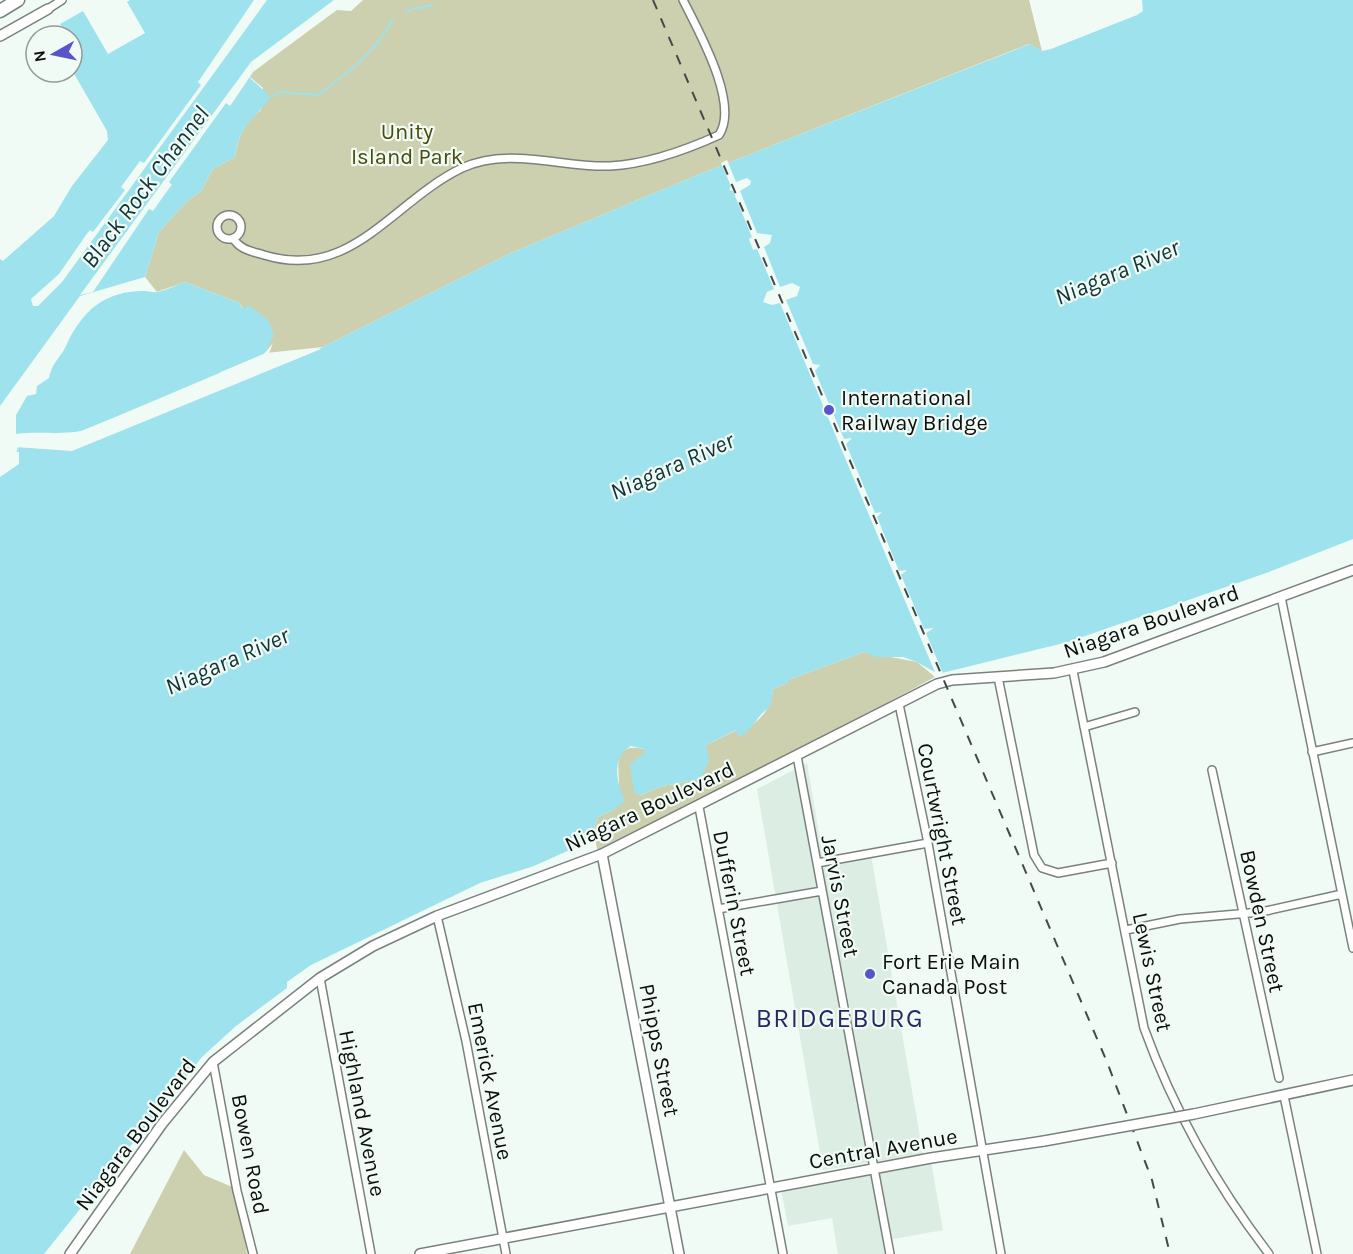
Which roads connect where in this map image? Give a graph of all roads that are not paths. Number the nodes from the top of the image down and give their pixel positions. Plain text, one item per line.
1 (18, 0) edge
2 (62, 0) edge
3 (683, 0) edge
4 (48, 9) joint
5 (0, 11) edge
6 (0, 36) edge
7 (233, 238) dead end
8 (1353, 570) edge
9 (1281, 597) junction
10 (1073, 670) junction
11 (998, 677) junction
12 (899, 704) junction
13 (1135, 712) dead end
14 (1084, 727) junction
15 (1353, 743) edge
16 (1312, 752) junction
17 (797, 756) junction
18 (1212, 770) dead end
19 (699, 807) junction
20 (928, 843) junction
21 (602, 854) junction
22 (817, 863) junction
23 (1112, 863) junction
24 (822, 891) junction
25 (1342, 894) junction
26 (718, 909) junction
27 (1244, 914) junction
28 (436, 916) junction
29 (1126, 930) junction
30 (1353, 948) edge
31 (320, 978) junction
32 (213, 1062) junction
33 (1278, 1078) dead end
34 (1353, 1080) edge
35 (1284, 1096) junction
36 (982, 1150) junction
37 (874, 1168) junction
38 (771, 1188) junction
39 (670, 1208) junction
40 (503, 1238) junction
41 (70, 1254) edge
42 (253, 1254) edge
43 (371, 1254) edge
44 (420, 1254) edge
45 (506, 1254) edge
46 (679, 1254) edge
47 (783, 1254) edge
48 (890, 1254) edge
49 (1001, 1254) edge
50 (1269, 1254) edge
51 (1317, 1254) edge

1 - 5 highway
2 - 4 street
3 - 7 street
4 - 6 main road
8 - 9 main road, Niagara Boulevard
9 - 10 main road, Niagara Boulevard
9 - 16 street
10 - 11 main road, Niagara Boulevard
10 - 14 street, Lewis Street
11 - 12 main road, Niagara Boulevard
11 - 23 street
12 - 17 main road, Niagara Boulevard
12 - 20 street, Courtwright Street
13 - 14 street
14 - 23 street, Lewis Street
15 - 16 street
16 - 25 street
17 - 19 main road, Niagara Boulevard
17 - 22 street, Jarvis Street
18 - 27 street, Bowden Street
19 - 21 main road, Niagara Boulevard
19 - 26 street, Dufferin Street
20 - 22 street
20 - 36 street, Courtwright Street
21 - 28 main road, Niagara Boulevard
21 - 39 main road, Phipps Street
22 - 24 street, Jarvis Street
23 - 29 street, Lewis Street
24 - 26 street
24 - 37 street, Jarvis Street
25 - 27 street
25 - 30 street
26 - 38 street, Dufferin Street
27 - 29 street
27 - 33 street, Bowden Street
28 - 31 main road, Niagara Boulevard
28 - 40 street, Emerick Avenue
29 - 50 street, Lewis Street
31 - 32 main road, Niagara Boulevard
31 - 43 street, Highland Avenue
32 - 41 main road, Niagara Boulevard
32 - 42 street, Bowen Road
34 - 35 main road, Central Avenue
35 - 36 main road, Central Avenue, bridge
35 - 51 street
36 - 37 main road, Central Avenue
36 - 49 street, Courtwright Street
37 - 38 main road, Central Avenue
37 - 48 street, Jarvis Street
38 - 39 main road, Central Avenue
38 - 47 street, Dufferin Street
39 - 40 main road, Central Avenue
39 - 46 main road, Phipps Street
40 - 44 main road, Central Avenue
40 - 45 street, Emerick Avenue

